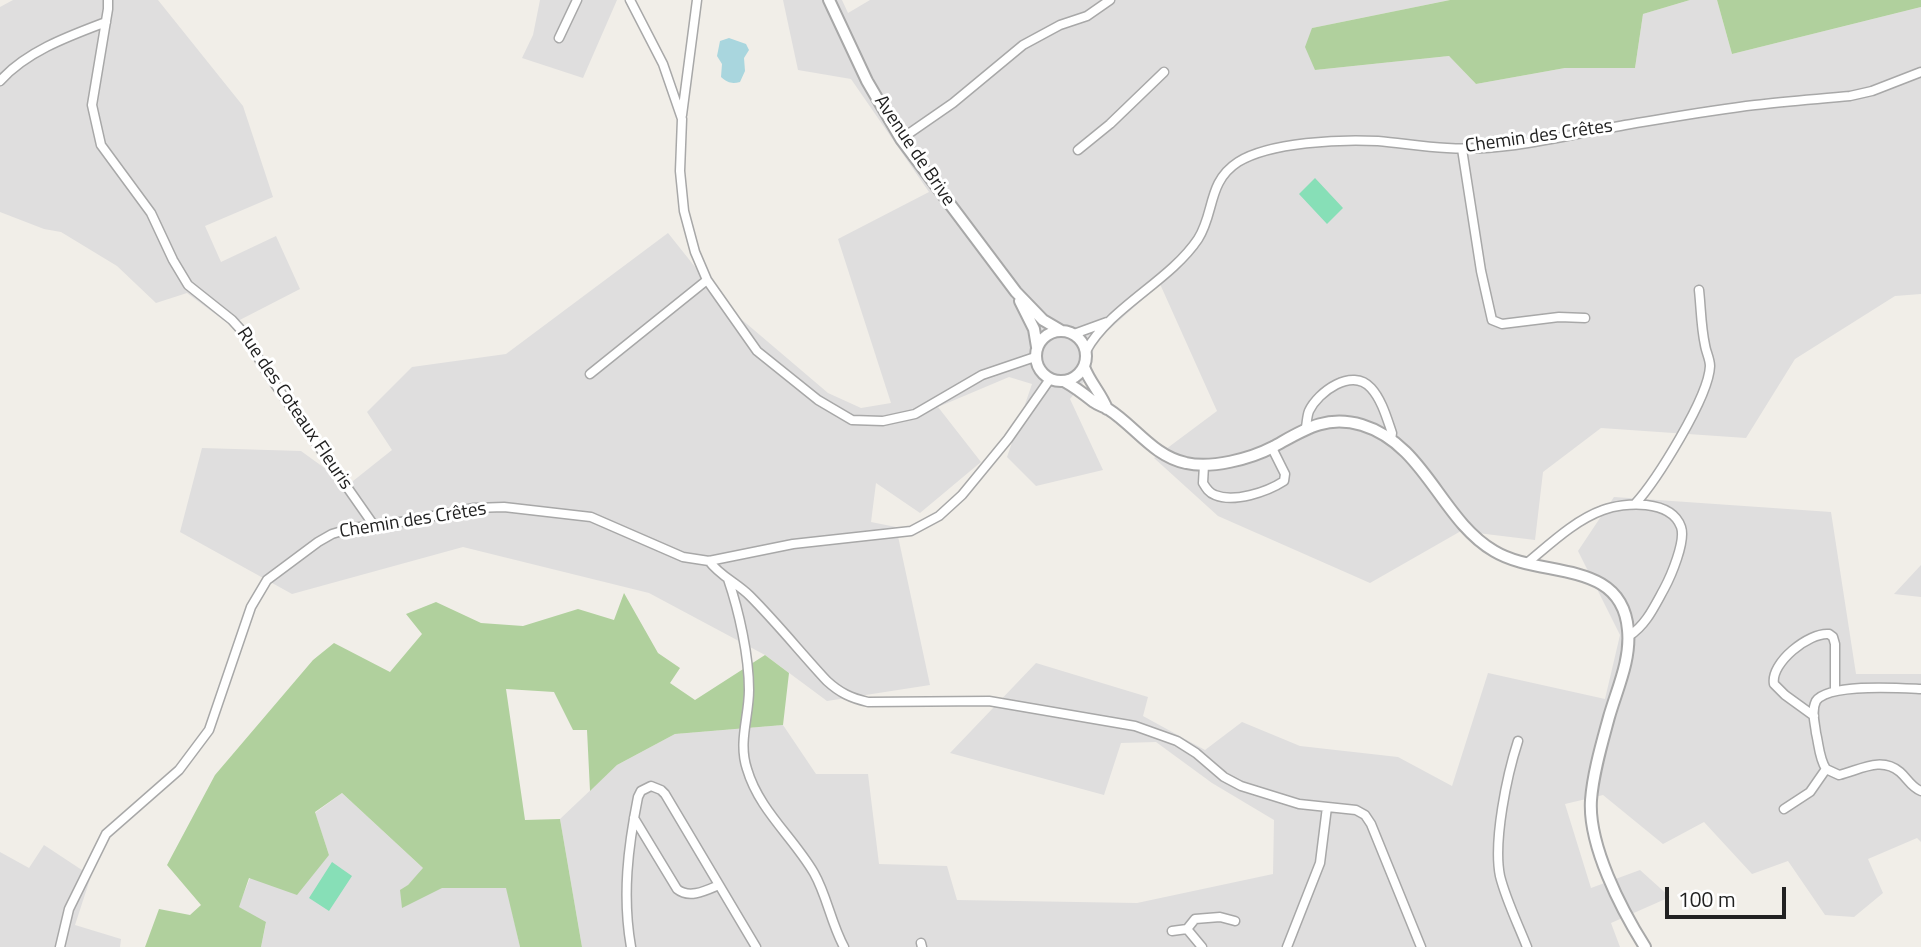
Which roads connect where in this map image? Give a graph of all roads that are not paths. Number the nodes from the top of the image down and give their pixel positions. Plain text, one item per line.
1 (108, 0) edge
2 (577, 0) edge
3 (630, 0) edge
4 (697, 0) edge
5 (829, 0) edge
6 (1110, 0) edge
7 (106, 22) junction
8 (559, 38) dead end
9 (1164, 72) dead end
10 (1921, 72) edge
11 (0, 81) edge
12 (682, 119) junction
13 (901, 139) junction
14 (1462, 149) junction
15 (1078, 150) dead end
16 (707, 281) junction
17 (1699, 290) dead end
18 (1016, 292) junction
19 (1585, 318) dead end
20 (1110, 321) junction
21 (1060, 330) junction
22 (1074, 334) junction
23 (1086, 351) junction
24 (1036, 352) junction
25 (1084, 367) junction
26 (590, 374) dead end
27 (1050, 379) junction
28 (1063, 381) junction
29 (1107, 409) junction
30 (1306, 427) junction
31 (1391, 440) junction
32 (1272, 448) junction
33 (1204, 465) junction
34 (1634, 504) junction
35 (375, 527) junction
36 (709, 561) junction
37 (1527, 563) junction
38 (728, 579) junction
39 (1629, 636) junction
40 (1921, 689) edge
41 (1835, 691) junction
42 (1814, 716) junction
43 (1518, 741) dead end
44 (1826, 769) junction
45 (1921, 791) edge
46 (1327, 807) junction
47 (1784, 809) dead end
48 (634, 818) junction
49 (719, 885) junction
50 (1235, 921) dead end
51 (1187, 929) junction
52 (1172, 931) dead end
53 (60, 947) edge
54 (631, 947) edge
55 (756, 947) edge
56 (844, 947) edge
57 (1202, 947) edge
58 (1287, 947) edge
59 (1421, 947) edge
60 (1527, 947) edge
61 (1645, 947) edge

1 - 7 street, Rue des Coteaux Fleuris
2 - 8 street
3 - 12 street
4 - 12 street
5 - 13 street, Avenue de Brive
6 - 13 street
7 - 11 street
7 - 35 street, Rue des Coteaux Fleuris
9 - 15 street
10 - 14 street, Chemin des Crêtes
12 - 16 street
13 - 18 street, Avenue de Brive
14 - 19 street
14 - 20 street, Chemin des Crêtes
16 - 24 street
16 - 26 street
17 - 34 street
18 - 21 street
18 - 24 street
20 - 22 street, Chemin des Crêtes
20 - 23 street, Chemin des Crêtes
21 - 22 street
21 - 24 street
22 - 23 street
23 - 25 street
24 - 27 street
25 - 28 street
25 - 29 street
27 - 28 street
27 - 36 street, Chemin des Crêtes
28 - 29 street
29 - 33 street
30 - 31 street
30 - 31 street
30 - 32 street
31 - 37 street
32 - 33 street
32 - 33 street
34 - 37 street
34 - 39 street
35 - 36 street, Chemin des Crêtes
35 - 53 street, Chemin des Crêtes
36 - 38 street
37 - 39 street
38 - 46 street
38 - 56 street
39 - 61 street
40 - 41 street
41 - 42 street
41 - 42 street
42 - 44 street
43 - 60 street
44 - 45 street
44 - 47 street
46 - 58 street
46 - 59 street
48 - 49 street
48 - 49 street
48 - 54 street
49 - 55 street
50 - 51 street
51 - 52 street
51 - 57 street

